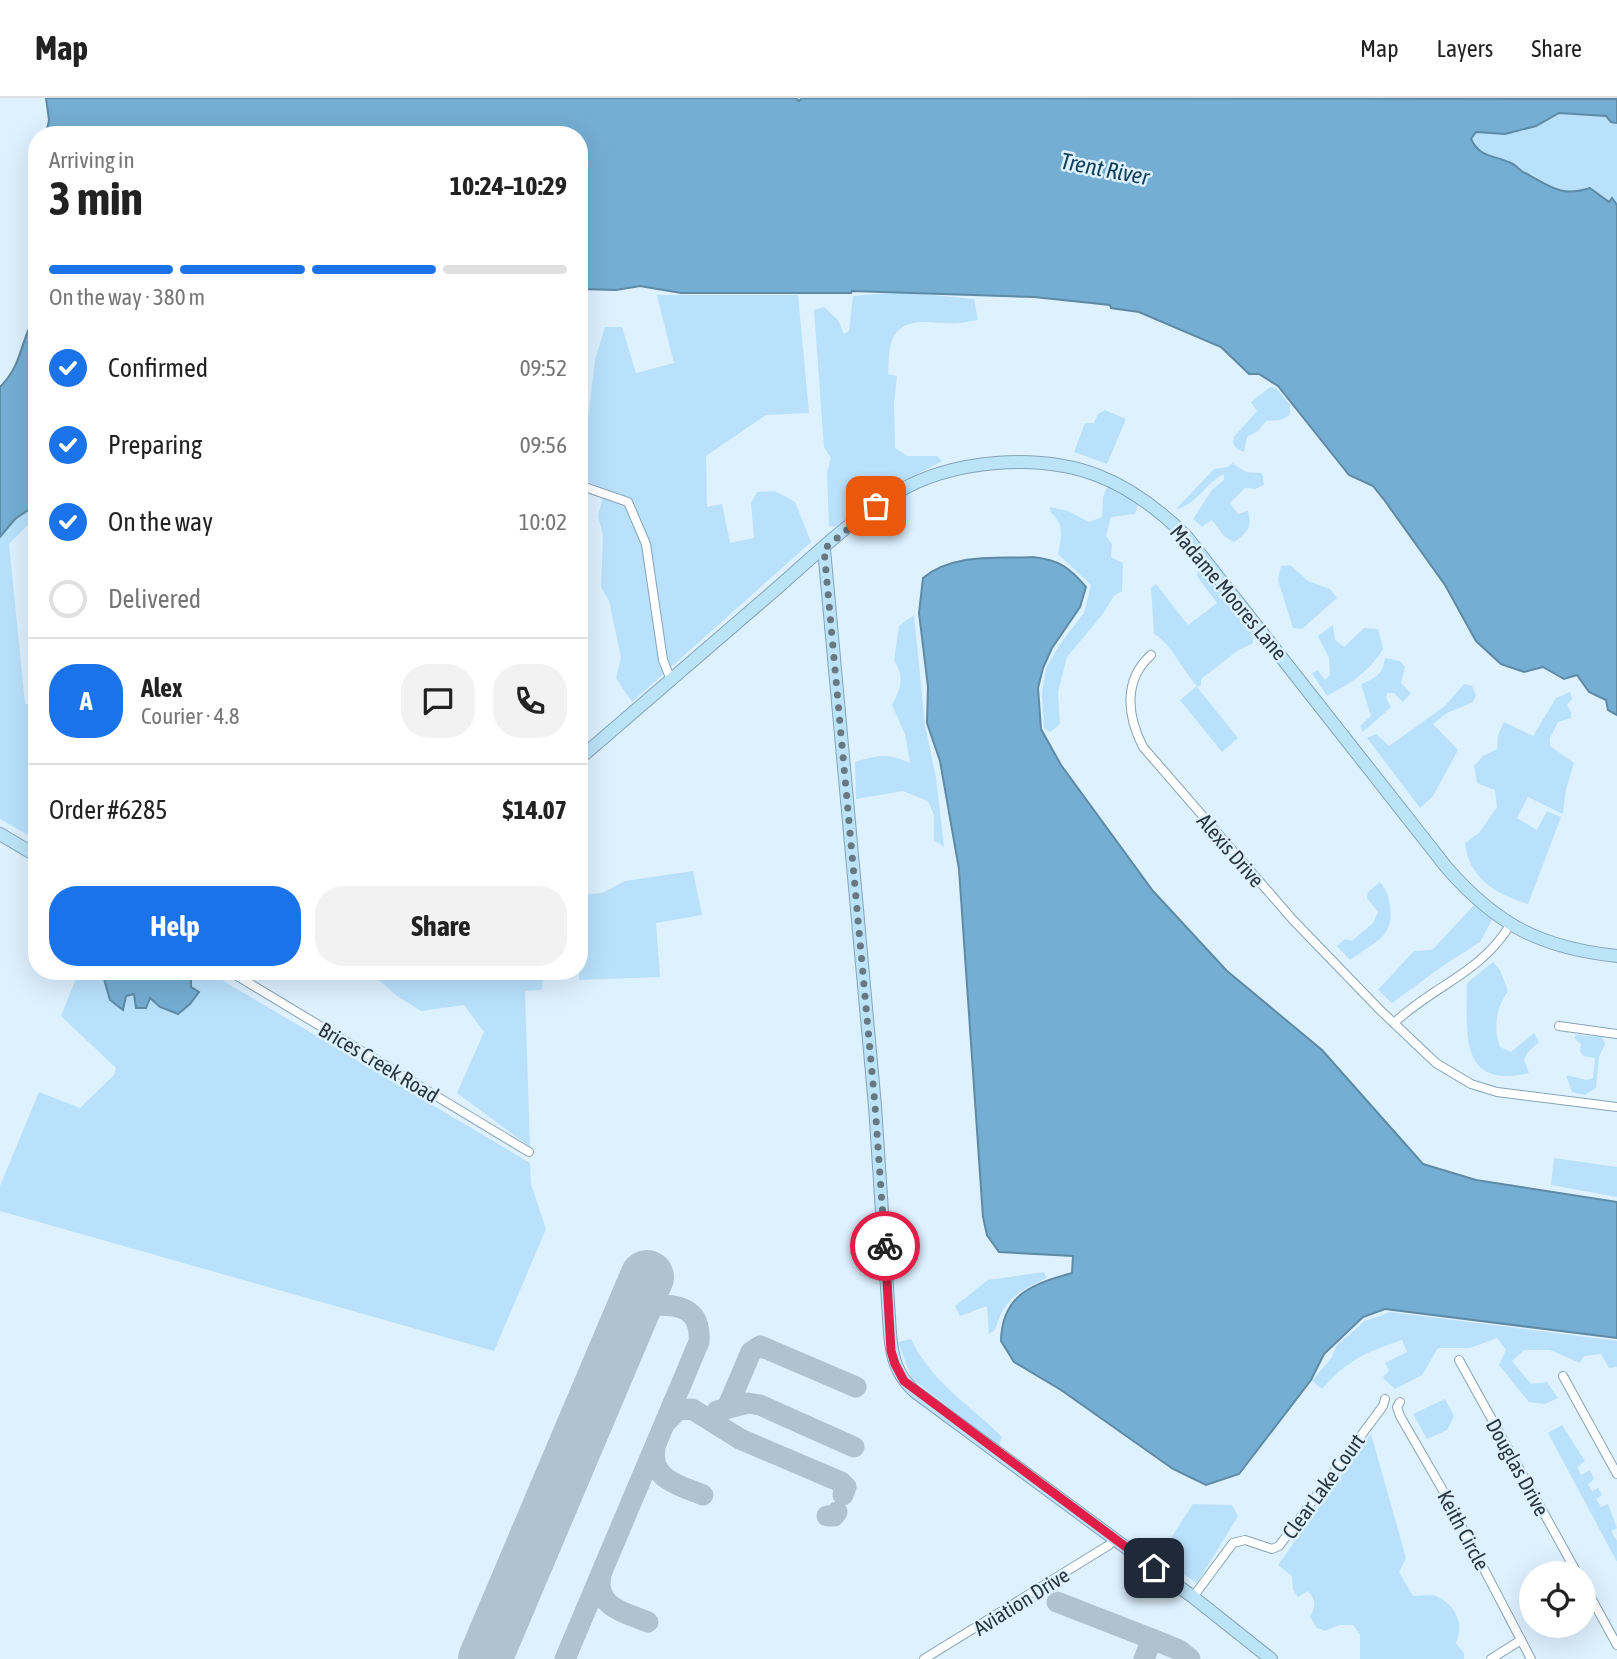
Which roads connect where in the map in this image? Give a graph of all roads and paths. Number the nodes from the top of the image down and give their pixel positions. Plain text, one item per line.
1 (588, 488) edge
2 (824, 549) junction
3 (1151, 655) dead end
4 (671, 680) junction
5 (588, 751) edge
6 (0, 834) edge
7 (28, 851) edge
8 (1510, 925) junction
9 (1617, 956) edge
10 (244, 980) edge
11 (1394, 1023) junction
12 (1559, 1026) dead end
13 (1617, 1034) edge
14 (1617, 1107) edge
15 (529, 1152) dead end
16 (1458, 1360) dead end
17 (1563, 1376) dead end
18 (1384, 1399) dead end
19 (1399, 1402) dead end
20 (1617, 1474) edge
21 (1115, 1539) junction
22 (1570, 1561) edge
23 (1193, 1597) junction
24 (1596, 1607) edge
25 (1521, 1640) junction
26 (1617, 1645) edge
27 (924, 1659) edge
28 (1271, 1659) edge
29 (1491, 1659) edge
30 (1531, 1659) edge

1 - 4 street
2 - 4 street, Madame Moores Lane
2 - 8 street, Madame Moores Lane
2 - 21 street
3 - 11 street, Alexis Drive
4 - 5 street, Madame Moores Lane
6 - 7 street
8 - 9 street, Madame Moores Lane
8 - 11 street
10 - 15 street, Brices Creek Road
11 - 14 street, Alexis Drive
12 - 13 street
16 - 22 street, Douglas Drive
17 - 20 street
18 - 23 street, Clear Lake Court
19 - 25 street, Keith Circle
21 - 23 street
21 - 27 street, Aviation Drive
23 - 28 street
24 - 26 street
25 - 29 street
25 - 30 street, Keith Circle

